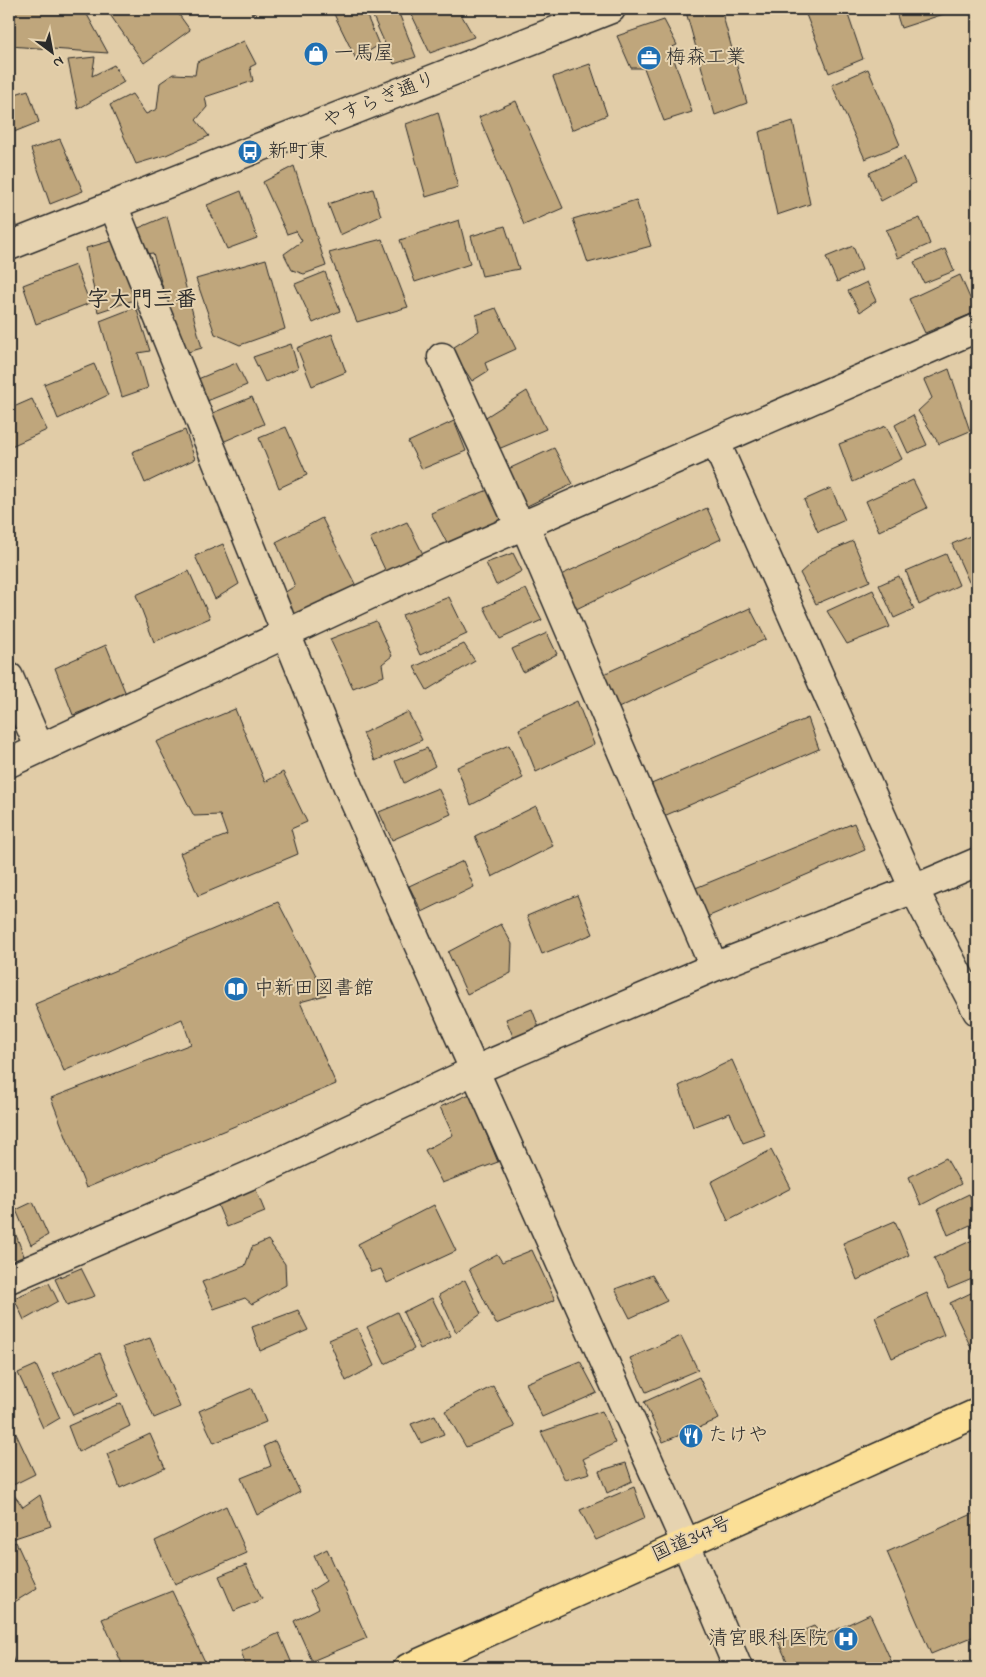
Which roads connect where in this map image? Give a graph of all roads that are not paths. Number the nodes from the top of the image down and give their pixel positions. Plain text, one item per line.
1 (611, 9) edge
2 (113, 206) junction
3 (9, 246) edge
4 (977, 328) edge
5 (442, 356) dead end
6 (716, 443) junction
7 (524, 526) junction
8 (284, 634) junction
9 (9, 677) edge
10 (39, 747) junction
11 (9, 763) edge
12 (977, 862) edge
13 (914, 889) junction
14 (714, 967) junction
15 (977, 1011) edge
16 (473, 1070) junction
17 (9, 1279) edge
18 (977, 1413) edge
19 (686, 1542) junction
20 (408, 1668) edge
21 (738, 1668) edge

1 - 2 street, やすらぎ通り
2 - 3 street, やすらぎ通り
2 - 8 street
4 - 6 street
5 - 7 street
6 - 7 street
6 - 13 street
7 - 8 street
7 - 14 street
8 - 10 street
8 - 16 street
9 - 10 street
10 - 11 street
12 - 13 street
13 - 14 street
13 - 15 street
14 - 16 street
16 - 17 street
16 - 19 street
18 - 19 highway, 国道347号
19 - 20 highway, 国道347号
19 - 21 street

